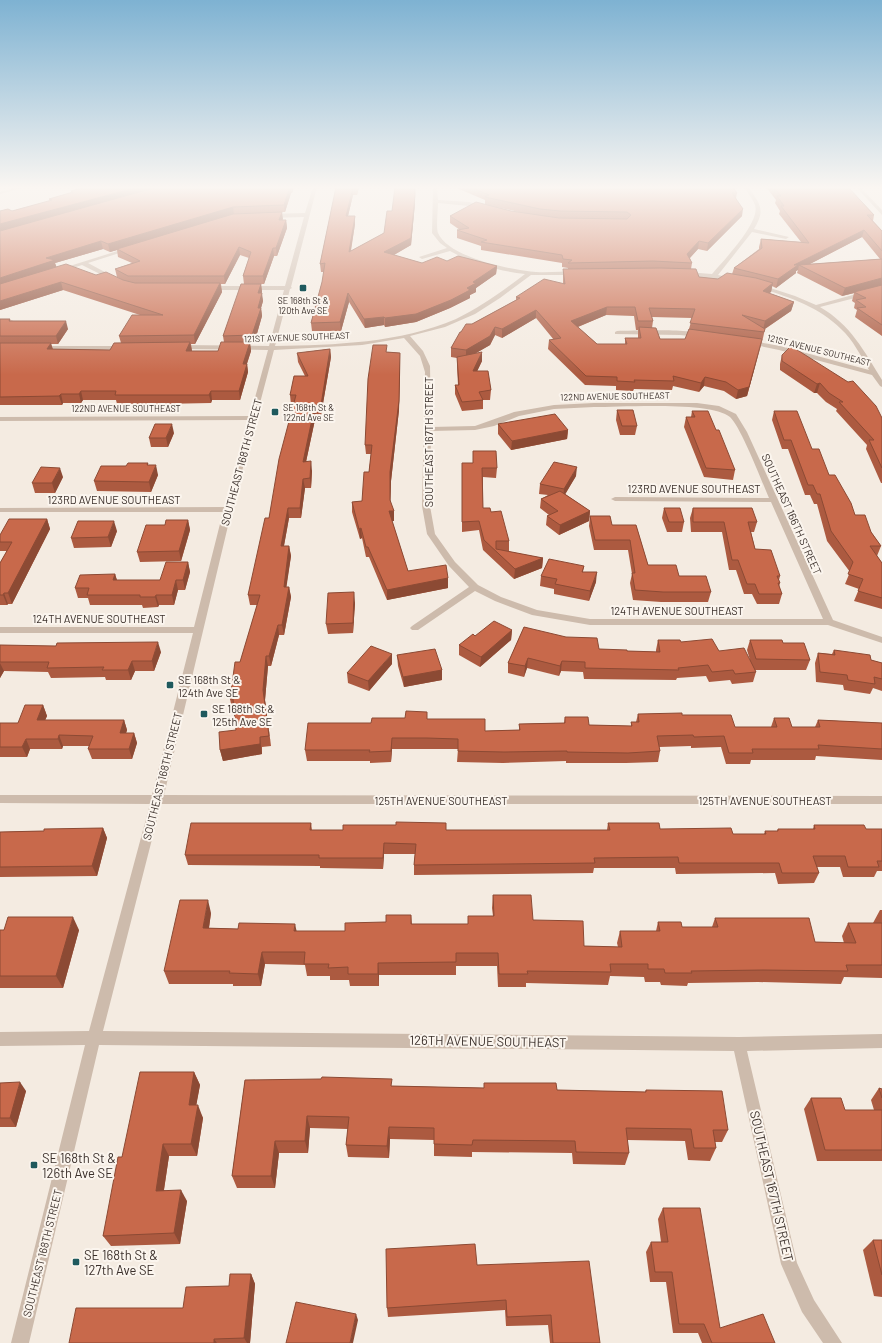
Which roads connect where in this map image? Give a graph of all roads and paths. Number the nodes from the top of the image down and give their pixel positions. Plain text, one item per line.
1 (127, 250) edge
2 (298, 250) edge
3 (449, 250) edge
4 (453, 250) edge
5 (735, 250) edge
6 (422, 257) dead end
7 (83, 263) junction
8 (53, 272) edge
9 (530, 273) junction
10 (584, 273) edge
11 (679, 274) edge
12 (714, 276) junction
13 (739, 281) edge
14 (121, 283) edge
15 (751, 284) edge
16 (205, 288) edge
17 (289, 288) junction
18 (882, 289) edge
19 (815, 307) junction
20 (617, 333) dead end
21 (406, 336) junction
22 (709, 336) edge
23 (737, 340) edge
24 (272, 347) junction
25 (32, 348) edge
26 (135, 348) edge
27 (174, 348) edge
28 (874, 373) junction
29 (882, 385) edge
30 (733, 416) joint
31 (253, 418) junction
32 (0, 419) edge
33 (427, 429) junction
34 (615, 499) dead end
35 (773, 500) junction
36 (228, 509) junction
37 (0, 510) edge
38 (475, 587) junction
39 (829, 622) junction
40 (415, 628) dead end
41 (0, 630) edge
42 (198, 630) junction
43 (882, 640) edge
44 (0, 799) edge
45 (157, 799) junction
46 (882, 800) edge
47 (94, 1038) junction
48 (0, 1039) edge
49 (882, 1041) edge
50 (739, 1044) junction
51 (20, 1343) edge
52 (833, 1343) edge

1 - 7 street
2 - 17 street, SOUTHEAST 168TH STREET
3 - 6 street
4 - 9 street
5 - 12 street
7 - 8 street
7 - 14 street
9 - 10 street
9 - 21 street, 121ST AVENUE SOUTHEAST
11 - 12 street
12 - 13 street
15 - 19 street
16 - 17 street
17 - 24 street, SOUTHEAST 168TH STREET
18 - 19 street
19 - 28 street
20 - 22 street
21 - 24 street, 121ST AVENUE SOUTHEAST
21 - 33 street, SOUTHEAST 167TH STREET
23 - 28 street, 121ST AVENUE SOUTHEAST
24 - 27 street, 121ST AVENUE SOUTHEAST
24 - 31 street, SOUTHEAST 168TH STREET
25 - 26 street
28 - 29 street
30 - 33 street, 122ND AVENUE SOUTHEAST
30 - 35 street, SOUTHEAST 166TH STREET
31 - 32 street, 122ND AVENUE SOUTHEAST
31 - 36 street, SOUTHEAST 168TH STREET
33 - 38 street, SOUTHEAST 167TH STREET
34 - 35 street, 123RD AVENUE SOUTHEAST
35 - 39 street, SOUTHEAST 166TH STREET
36 - 37 street, 123RD AVENUE SOUTHEAST
36 - 42 street, SOUTHEAST 168TH STREET
38 - 39 street, 124TH AVENUE SOUTHEAST
38 - 40 street
39 - 43 street, 124TH AVENUE SOUTHEAST
41 - 42 street, 124TH AVENUE SOUTHEAST
42 - 45 street, SOUTHEAST 168TH STREET
44 - 45 street, 125TH AVENUE SOUTHEAST
45 - 46 street, 125TH AVENUE SOUTHEAST
45 - 47 street, SOUTHEAST 168TH STREET
47 - 48 street, 126TH AVENUE SOUTHEAST
47 - 50 street, 126TH AVENUE SOUTHEAST
47 - 51 street, SOUTHEAST 168TH STREET
49 - 50 street, 126TH AVENUE SOUTHEAST
50 - 52 street, SOUTHEAST 167TH STREET

